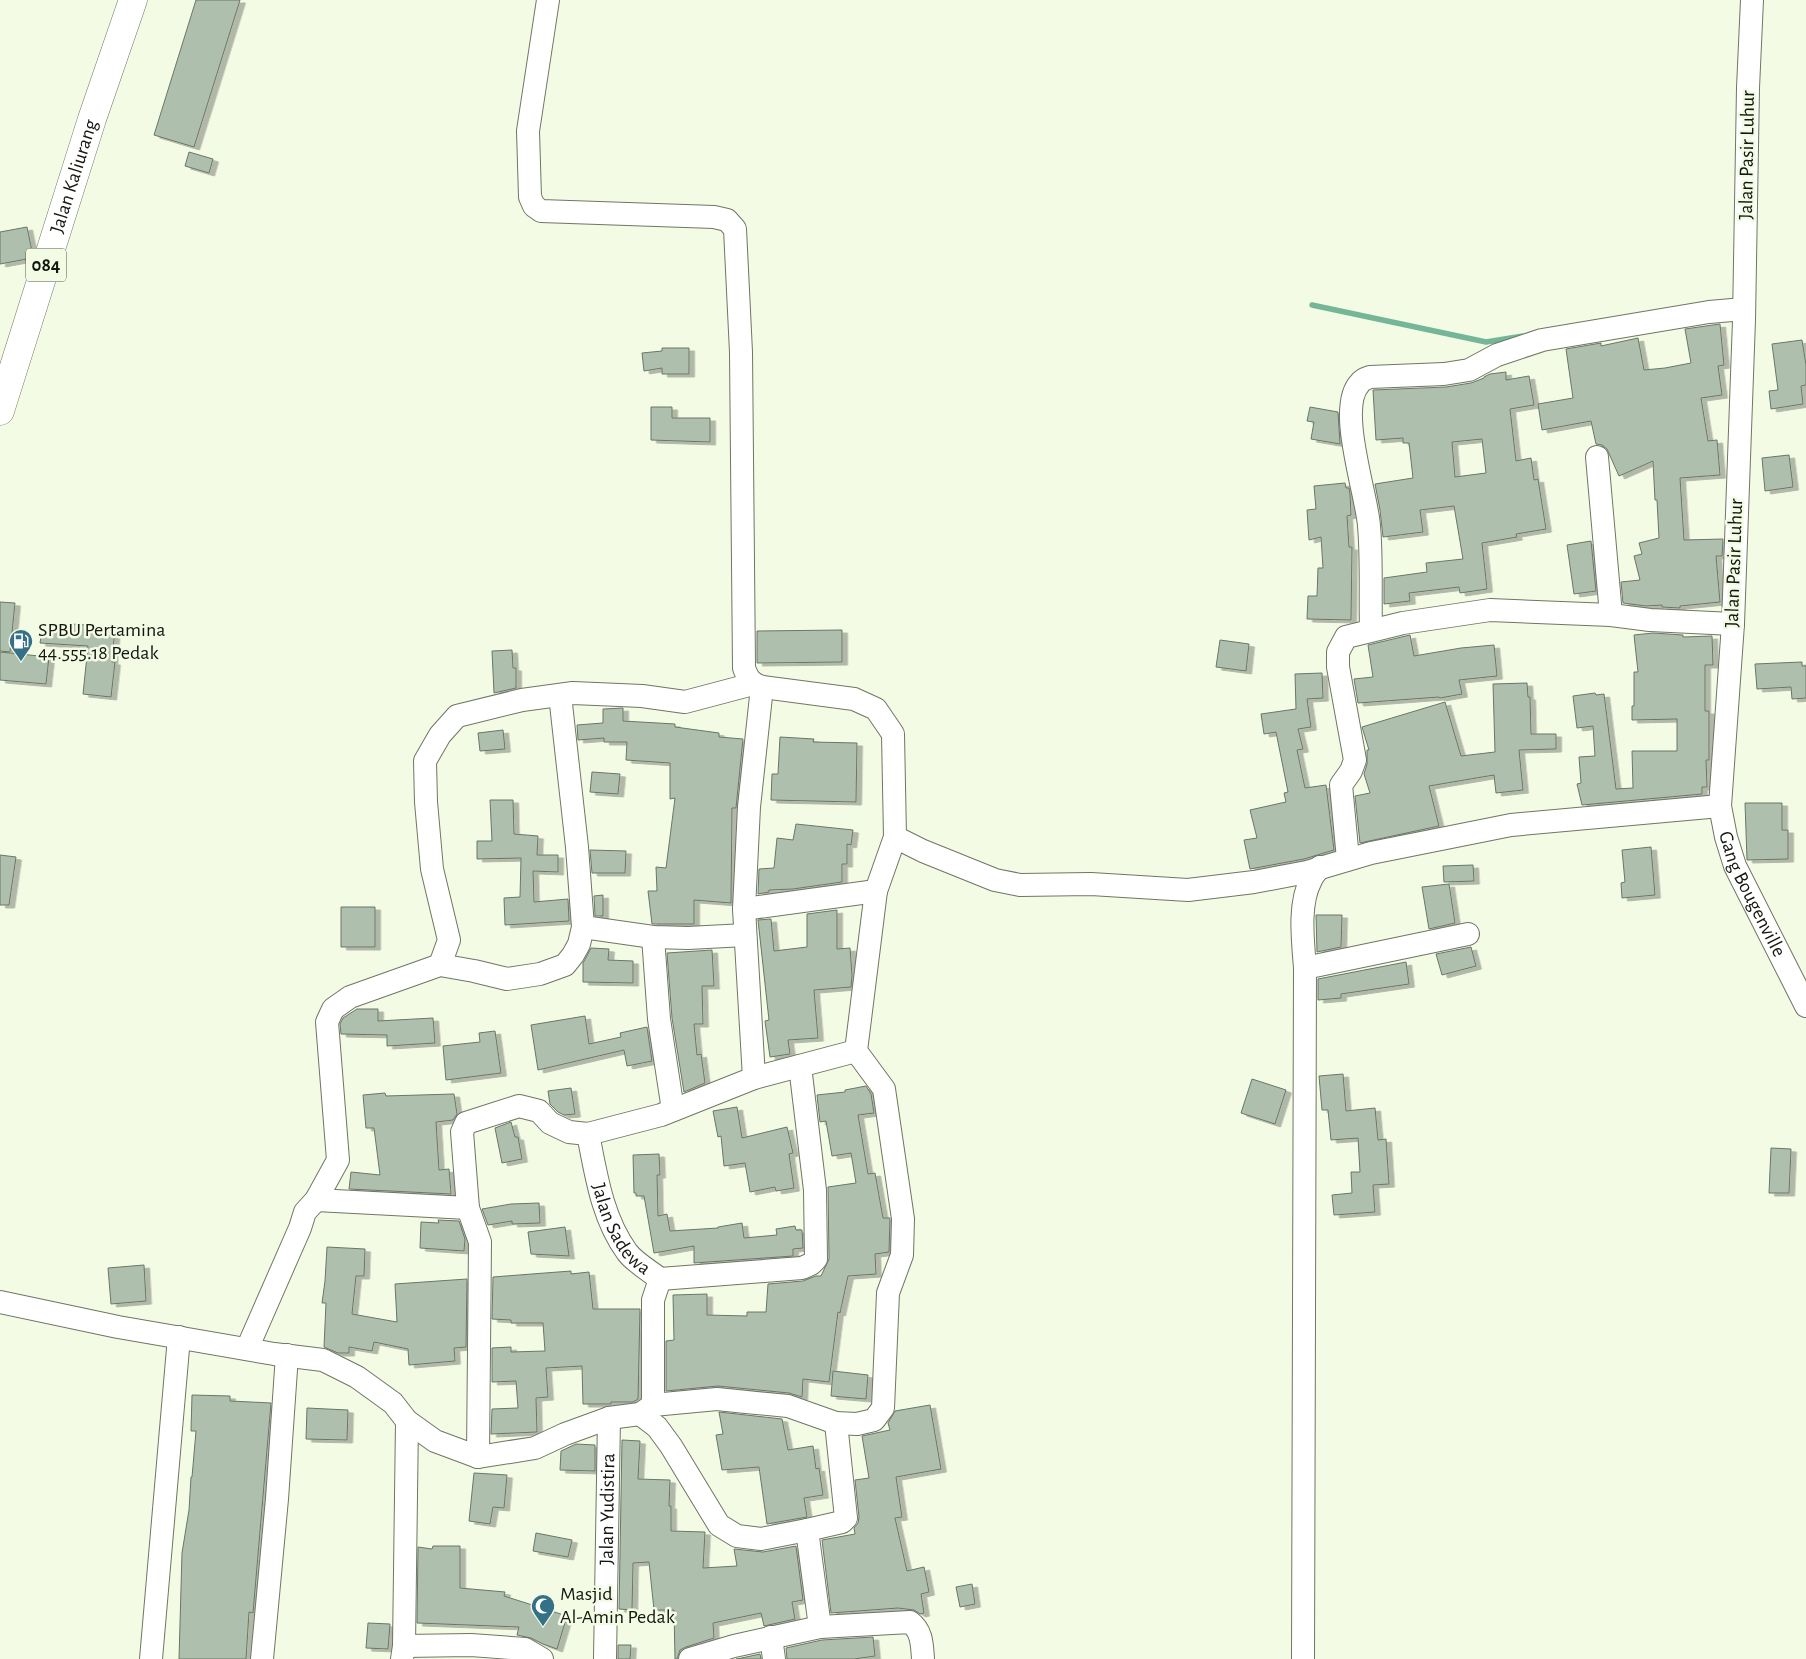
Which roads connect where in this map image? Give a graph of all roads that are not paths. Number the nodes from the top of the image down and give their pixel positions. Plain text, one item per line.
1 (133, 0) edge
2 (548, 0) edge
3 (1752, 0) edge
4 (1744, 315) junction
5 (0, 411) edge
6 (1597, 457) dead end
7 (1611, 615) junction
8 (1733, 624) junction
9 (1371, 630) junction
10 (758, 685) junction
11 (560, 695) junction
12 (1720, 806) junction
13 (895, 837) junction
14 (1348, 859) junction
15 (1320, 867) junction
16 (876, 890) junction
17 (744, 909) junction
18 (583, 927) junction
19 (1468, 934) dead end
20 (745, 935) junction
21 (653, 937) junction
22 (440, 965) junction
23 (1305, 968) junction
24 (1806, 1006) edge
25 (856, 1051) junction
26 (800, 1066) junction
27 (754, 1078) junction
28 (673, 1110) junction
29 (588, 1134) junction
30 (316, 1200) junction
31 (468, 1208) junction
32 (660, 1279) junction
33 (0, 1302) edge
34 (179, 1337) junction
35 (247, 1349) junction
36 (287, 1355) junction
37 (646, 1409) junction
38 (609, 1418) junction
39 (407, 1421) junction
40 (836, 1423) junction
41 (478, 1457) junction
42 (807, 1530) junction
43 (820, 1628) junction
44 (771, 1637) junction
45 (403, 1652) edge
46 (151, 1659) edge
47 (262, 1659) edge
48 (542, 1659) edge
49 (605, 1659) edge
50 (690, 1659) edge
51 (774, 1659) edge
52 (923, 1659) edge
53 (1303, 1659) edge

1 - 5 main road, Jalan Kaliurang / 084
2 - 10 street
3 - 4 street, Jalan Pasir Luhur
4 - 8 street, Jalan Pasir Luhur
4 - 9 street
6 - 7 street
7 - 8 street
7 - 9 street
8 - 12 street, Jalan Pasir Luhur
9 - 14 street
10 - 11 street
10 - 13 street
10 - 17 street
11 - 18 street
11 - 22 street
12 - 14 street
12 - 24 street, Gang Bougenville
13 - 15 street
13 - 16 street
14 - 15 street
15 - 23 street
16 - 17 street
16 - 25 street
17 - 20 street
18 - 21 street
18 - 22 street
19 - 23 street
20 - 21 street
20 - 27 street
21 - 28 street
22 - 30 street
23 - 53 street
25 - 26 street
25 - 40 street
26 - 27 street
26 - 32 street
27 - 28 street
28 - 29 street
29 - 31 street
29 - 32 street, Jalan Sadewa
30 - 31 street
30 - 35 street
31 - 41 street
32 - 37 street, Jalan Sadewa
33 - 34 street
34 - 35 street
34 - 46 street
35 - 36 street
36 - 39 street
36 - 47 street
37 - 38 street
37 - 40 street
37 - 42 street
38 - 41 street
38 - 49 street, Jalan Yudistira
39 - 41 street
39 - 45 street
40 - 42 street
42 - 43 street
43 - 44 street
43 - 52 street
44 - 50 street
44 - 51 street
45 - 48 street

